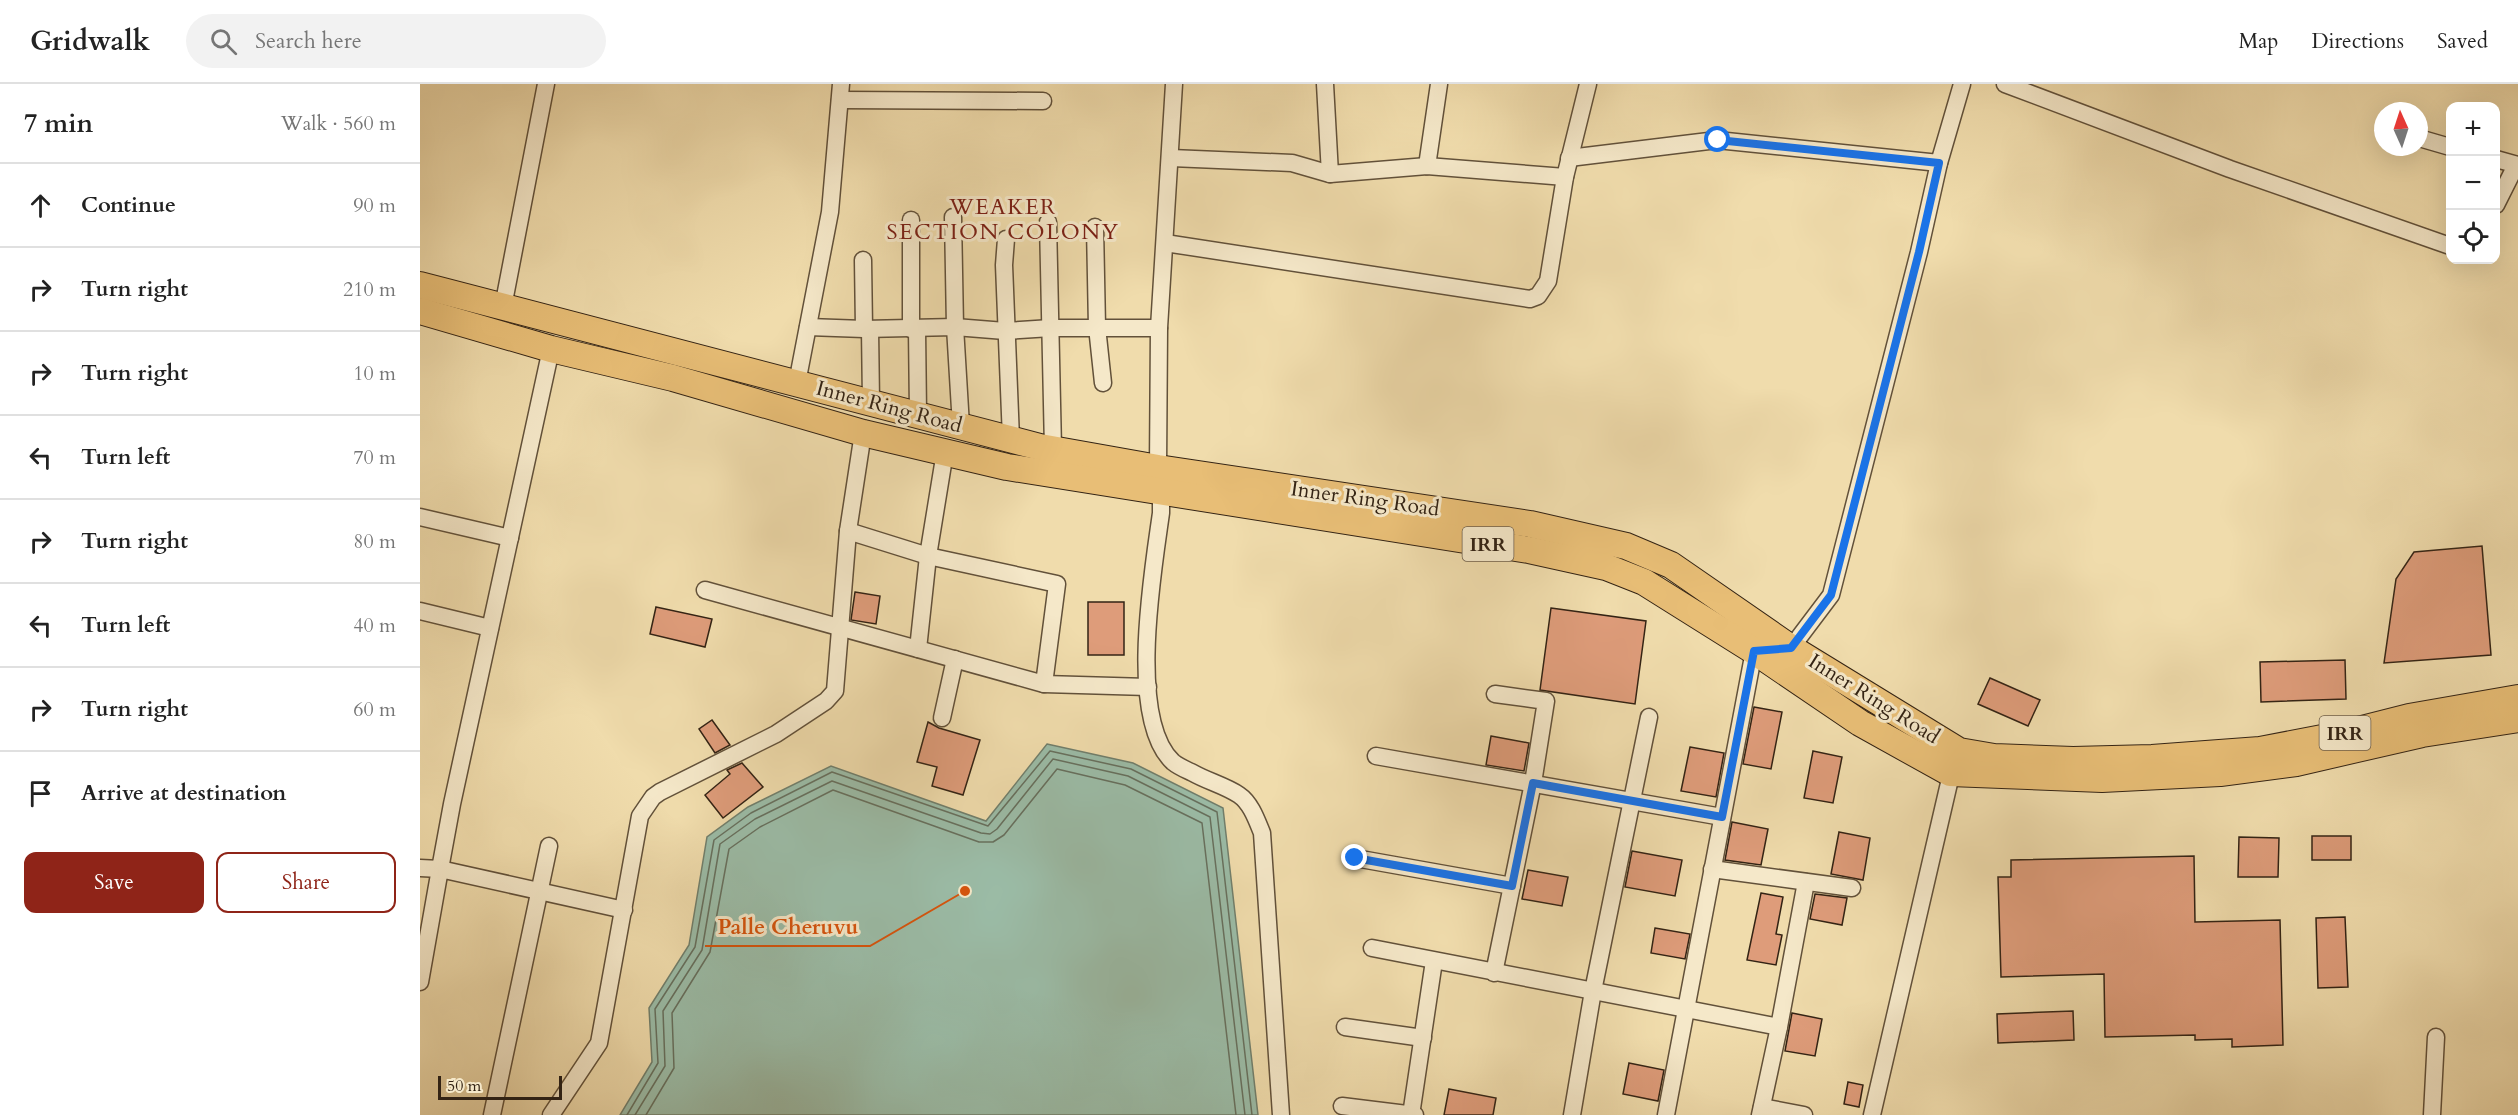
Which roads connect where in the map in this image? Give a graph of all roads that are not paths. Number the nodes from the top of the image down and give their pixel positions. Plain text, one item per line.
1 (546, 84) edge
2 (1174, 84) edge
3 (1326, 84) edge
4 (1438, 84) edge
5 (1588, 84) edge
6 (1962, 84) edge
7 (2005, 84) edge
8 (841, 92) edge
9 (1043, 101) dead end
10 (2428, 141) edge
11 (2446, 146) edge
12 (1171, 158) junction
13 (1569, 158) junction
14 (2500, 160) edge
15 (1939, 163) junction
16 (2517, 165) edge
17 (1427, 166) junction
18 (1330, 174) junction
19 (1564, 177) junction
20 (2500, 197) edge
21 (953, 217) dead end
22 (911, 220) dead end
23 (1048, 222) dead end
24 (1095, 227) dead end
25 (1006, 239) dead end
26 (1166, 243) junction
27 (2446, 244) edge
28 (862, 260) dead end
29 (420, 285) edge
30 (503, 306) junction
31 (420, 311) edge
32 (808, 327) junction
33 (955, 327) junction
34 (1097, 327) junction
35 (1159, 327) junction
36 (1051, 328) junction
37 (867, 329) junction
38 (914, 329) junction
39 (1005, 331) junction
40 (551, 349) junction
41 (797, 383) junction
42 (1103, 383) dead end
43 (871, 402) junction
44 (918, 414) junction
45 (961, 426) junction
46 (863, 433) junction
47 (1011, 439) junction
48 (1053, 449) junction
49 (945, 452) junction
50 (1160, 481) junction
51 (420, 517) edge
52 (848, 531) junction
53 (510, 538) junction
54 (928, 556) junction
55 (705, 590) dead end
56 (420, 610) edge
57 (839, 627) junction
58 (490, 628) junction
59 (1791, 648) junction
60 (918, 649) junction
61 (1754, 651) junction
62 (955, 659) junction
63 (1044, 684) junction
64 (1148, 687) junction
65 (1495, 694) dead end
66 (2518, 698) edge
67 (1649, 717) dead end
68 (942, 718) dead end
69 (2518, 719) edge
70 (1376, 756) dead end
71 (1954, 762) junction
72 (1533, 783) junction
73 (1631, 799) junction
74 (1722, 817) junction
75 (549, 846) dead end
76 (1355, 858) dead end
77 (420, 868) edge
78 (440, 869) junction
79 (1713, 869) junction
80 (1806, 882) junction
81 (1512, 886) junction
82 (1852, 888) dead end
83 (540, 891) junction
84 (624, 910) junction
85 (1372, 948) dead end
86 (1434, 961) junction
87 (1494, 973) junction
88 (420, 982) edge
89 (1593, 991) junction
90 (1686, 1009) junction
91 (1345, 1027) dead end
92 (1779, 1027) junction
93 (2436, 1037) dead end
94 (1423, 1038) junction
95 (1342, 1106) dead end
96 (1761, 1111) edge
97 (492, 1115) edge
98 (551, 1115) edge
99 (1281, 1115) edge
100 (1412, 1115) edge
101 (1572, 1115) edge
102 (1665, 1115) edge
103 (1804, 1115) edge
104 (1872, 1115) edge
105 (2433, 1115) edge

1 - 30 street
2 - 12 street
3 - 18 street
4 - 17 street
5 - 13 street
6 - 15 street
7 - 27 street
8 - 9 street
8 - 32 street
10 - 11 street
12 - 18 street
12 - 26 street
13 - 15 street
13 - 19 street
14 - 16 street
15 - 59 street
16 - 20 street
17 - 18 street
17 - 19 street
19 - 26 street
21 - 33 street
22 - 38 street
23 - 36 street
24 - 34 street
25 - 39 street
26 - 35 street
28 - 37 street
29 - 30 highway, Inner Ring Road / IRR
30 - 41 highway, Inner Ring Road / IRR
31 - 40 highway, Inner Ring Road / IRR
32 - 37 street
32 - 41 street
33 - 38 street
33 - 39 street
33 - 45 street
34 - 35 street
34 - 36 street
34 - 42 street
35 - 50 street
36 - 39 street
36 - 48 street
37 - 38 street
37 - 43 street
38 - 44 street
39 - 47 street
40 - 46 highway, Inner Ring Road / IRR
40 - 53 street
41 - 43 highway, Inner Ring Road / IRR
43 - 44 highway, Inner Ring Road / IRR
44 - 45 highway, Inner Ring Road / IRR
45 - 47 highway, Inner Ring Road / IRR
46 - 49 highway, Inner Ring Road / IRR
46 - 52 street
47 - 48 highway, Inner Ring Road / IRR
48 - 50 highway, Inner Ring Road / IRR
49 - 50 highway, Inner Ring Road / IRR
49 - 54 street
50 - 59 highway, Inner Ring Road / IRR
50 - 61 highway, Inner Ring Road / IRR
50 - 64 street
51 - 53 street
52 - 54 street
52 - 57 street
53 - 58 street
54 - 60 street
54 - 63 street
55 - 57 street
56 - 58 street
57 - 60 street
57 - 84 street
58 - 78 street
59 - 61 street
59 - 71 highway, Inner Ring Road / IRR
60 - 62 street
61 - 71 highway, Inner Ring Road / IRR
61 - 74 street
62 - 63 street
62 - 68 street
63 - 64 street
64 - 99 street
65 - 72 street
66 - 71 highway, Inner Ring Road / IRR
67 - 73 street
69 - 71 highway, Inner Ring Road / IRR
70 - 72 street
71 - 104 street
72 - 73 street
72 - 81 street
73 - 74 street
73 - 89 street
74 - 79 street
75 - 83 street
76 - 81 street
77 - 78 street
78 - 83 street
78 - 88 street
79 - 80 street
79 - 90 street
80 - 82 street
80 - 92 street
81 - 87 street
83 - 84 street
83 - 97 street
84 - 98 street
85 - 86 street
86 - 87 street
86 - 94 street
87 - 89 street
89 - 90 street
89 - 101 street
90 - 92 street
90 - 102 street
91 - 94 street
92 - 96 street
93 - 105 street
94 - 100 street
95 - 100 street
96 - 103 street

